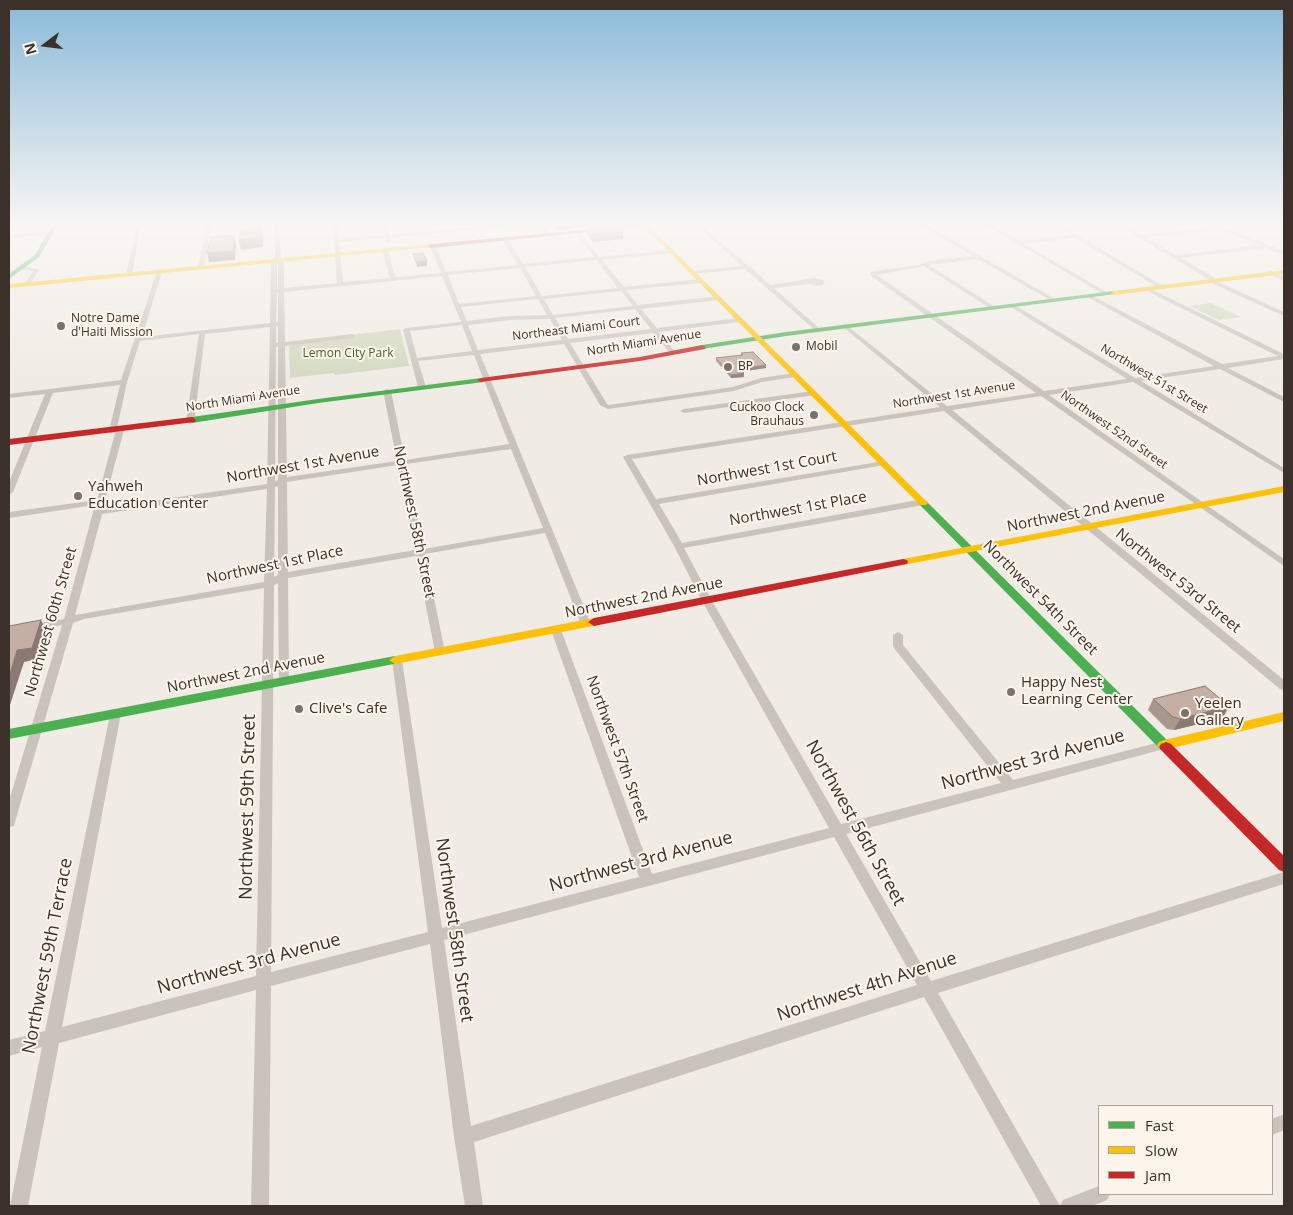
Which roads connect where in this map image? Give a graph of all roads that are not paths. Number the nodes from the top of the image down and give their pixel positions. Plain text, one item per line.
1 (51, 282) edge
2 (156, 282) edge
3 (276, 282) edge
4 (340, 282) edge
5 (375, 282) edge
6 (447, 282) edge
7 (530, 282) edge
8 (616, 282) edge
9 (668, 282) edge
10 (702, 282) edge
11 (763, 282) edge
12 (810, 282) dead end
13 (882, 282) edge
14 (952, 282) edge
15 (1022, 282) edge
16 (1086, 282) edge
17 (1153, 282) edge
18 (1198, 282) edge
19 (1217, 282) edge
20 (28, 284) joint
21 (340, 285) junction
22 (9, 286) edge
23 (1160, 286) junction
24 (769, 287) junction
25 (1147, 288) junction
26 (622, 289) junction
27 (277, 291) junction
28 (1107, 294) junction
29 (1089, 296) junction
30 (539, 298) junction
31 (718, 298) junction
32 (1054, 300) junction
33 (457, 306) junction
34 (1011, 306) junction
35 (637, 307) junction
36 (993, 308) junction
37 (1284, 314) edge
38 (930, 316) junction
39 (551, 317) junction
40 (740, 320) junction
41 (464, 323) junction
42 (273, 324) junction
43 (281, 324) junction
44 (845, 326) junction
45 (818, 330) junction
46 (656, 331) junction
47 (202, 332) junction
48 (352, 336) dead end
49 (757, 337) junction
50 (138, 339) junction
51 (566, 342) junction
52 (282, 345) junction
53 (273, 346) junction
54 (476, 353) junction
55 (673, 353) junction
56 (1284, 357) edge
57 (414, 360) junction
58 (581, 366) junction
59 (1221, 366) junction
60 (795, 375) junction
61 (487, 378) junction
62 (1134, 380) junction
63 (124, 382) junction
64 (422, 387) junction
65 (50, 391) junction
66 (387, 391) junction
67 (813, 393) junction
68 (1042, 394) junction
69 (9, 396) edge
70 (1284, 400) edge
71 (277, 408) junction
72 (946, 408) junction
73 (684, 411) dead end
74 (190, 422) junction
75 (845, 424) junction
76 (116, 431) junction
77 (30, 441) junction
78 (9, 442) edge
79 (515, 446) junction
80 (627, 457) joint
81 (401, 462) junction
82 (884, 463) junction
83 (1284, 471) edge
84 (283, 480) junction
85 (271, 486) junction
86 (1284, 489) edge
87 (9, 492) edge
88 (654, 502) junction
89 (923, 502) junction
90 (1201, 505) junction
91 (99, 507) junction
92 (9, 514) edge
93 (1088, 526) junction
94 (548, 530) junction
95 (679, 546) junction
96 (971, 550) junction
97 (421, 552) junction
98 (1284, 563) edge
99 (284, 576) junction
100 (269, 584) junction
101 (707, 601) junction
102 (68, 621) junction
103 (586, 624) junction
104 (556, 630) junction
105 (9, 631) edge
106 (898, 635) dead end
107 (440, 652) junction
108 (397, 660) junction
109 (284, 681) junction
110 (268, 684) junction
111 (1284, 686) edge
112 (115, 713) junction
113 (1284, 716) edge
114 (36, 729) junction
115 (9, 734) edge
116 (1164, 745) junction
117 (1011, 786) junction
118 (9, 822) edge
119 (838, 830) junction
120 (1284, 866) edge
121 (1284, 878) edge
122 (647, 880) junction
123 (436, 934) junction
124 (264, 980) junction
125 (927, 989) junction
126 (51, 1036) junction
127 (9, 1048) edge
128 (463, 1137) junction
129 (1098, 1195) edge
130 (19, 1206) edge
131 (260, 1206) edge
132 (474, 1206) edge
133 (1051, 1206) edge
134 (1069, 1206) edge

1 - 20 main road
2 - 50 street, Northwest 60th Street
3 - 27 street
4 - 21 street
5 - 21 street
6 - 33 street
7 - 30 street
8 - 26 street
9 - 26 street
10 - 31 main road, Northwest 54th Street
11 - 24 street
12 - 24 street
13 - 38 street, Northwest 52nd Street
14 - 36 street
15 - 32 street
16 - 28 street
17 - 23 street
18 - 23 main road, North Miami Avenue
19 - 37 street
20 - 22 main road
21 - 27 street
23 - 25 main road, North Miami Avenue
24 - 45 street
25 - 28 main road, North Miami Avenue
25 - 56 street
26 - 30 street
26 - 35 street
27 - 42 street
27 - 43 street
28 - 29 main road, North Miami Avenue
29 - 32 main road, North Miami Avenue
29 - 59 street
30 - 33 street
30 - 39 street
31 - 35 street
31 - 40 main road, Northwest 54th Street
32 - 34 main road, North Miami Avenue
33 - 41 street
34 - 36 main road, North Miami Avenue
34 - 62 street, Northwest 51st Street
35 - 39 street
35 - 46 street
36 - 38 main road, North Miami Avenue
38 - 44 main road, North Miami Avenue
38 - 68 street, Northwest 52nd Street
39 - 41 street
39 - 51 street
40 - 46 street, Northeast Miami Court
40 - 49 main road, Northwest 54th Street
41 - 54 street
41 - 57 street
42 - 43 street
42 - 47 street
42 - 53 street
43 - 52 street
44 - 45 main road, North Miami Avenue
44 - 72 street, Northwest 53rd Street
45 - 49 main road, North Miami Avenue
46 - 51 street, Northeast Miami Court
46 - 55 street
47 - 50 street
47 - 74 street
48 - 52 street
49 - 55 main road, North Miami Avenue
49 - 60 main road, Northwest 54th Street
50 - 63 street, Northwest 60th Street
51 - 54 street, Northeast Miami Court
51 - 58 street
52 - 53 street
52 - 71 street
53 - 71 street
54 - 57 street, Northeast Miami Court
54 - 61 street
55 - 58 main road, North Miami Avenue
56 - 59 street, Northwest 1st Avenue
57 - 64 street
58 - 60 street
58 - 61 main road, North Miami Avenue
59 - 62 street, Northwest 1st Avenue
59 - 70 street
60 - 67 main road, Northwest 54th Street
61 - 64 main road, North Miami Avenue
61 - 79 street
62 - 68 street, Northwest 1st Avenue
62 - 83 street, Northwest 51st Street
63 - 65 street
63 - 76 street, Northwest 60th Street
64 - 66 main road, North Miami Avenue
65 - 69 street
65 - 77 street
66 - 71 main road, North Miami Avenue
66 - 81 street, Northwest 58th Street
67 - 73 street
67 - 75 main road, Northwest 54th Street
68 - 72 street, Northwest 1st Avenue
68 - 90 street, Northwest 52nd Street
71 - 74 main road, North Miami Avenue
71 - 84 street
71 - 85 street, Northwest 59th Street
72 - 75 street, Northwest 1st Avenue
72 - 93 street, Northwest 53rd Street
74 - 76 main road, North Miami Avenue
75 - 80 street, Northwest 1st Avenue
75 - 82 main road, Northwest 54th Street
76 - 77 main road, North Miami Avenue
76 - 91 street, Northwest 60th Street
77 - 78 main road, North Miami Avenue
77 - 87 street
79 - 81 street, Northwest 1st Avenue
79 - 94 street
80 - 88 street, Northwest 56th Street
81 - 84 street, Northwest 1st Avenue
81 - 97 street, Northwest 58th Street
82 - 88 street, Northwest 1st Court
82 - 89 main road, Northwest 54th Street
84 - 85 street, Northwest 1st Avenue
84 - 99 street
85 - 91 street, Northwest 1st Avenue
85 - 100 street, Northwest 59th Street
86 - 90 main road, Northwest 2nd Avenue
88 - 95 street, Northwest 56th Street
89 - 95 street, Northwest 1st Place
89 - 96 main road, Northwest 54th Street
90 - 93 main road, Northwest 2nd Avenue
90 - 98 street, Northwest 52nd Street
91 - 92 street, Northwest 1st Avenue
91 - 102 street, Northwest 60th Street
93 - 96 main road, Northwest 2nd Avenue
93 - 111 street, Northwest 53rd Street
94 - 97 street, Northwest 1st Place
94 - 103 street
95 - 101 street, Northwest 56th Street
96 - 101 main road, Northwest 2nd Avenue
96 - 116 main road, Northwest 54th Street
97 - 99 street, Northwest 1st Place
97 - 107 street, Northwest 58th Street
99 - 100 street, Northwest 1st Place
99 - 109 street
100 - 102 street, Northwest 1st Place
100 - 110 street, Northwest 59th Street
101 - 103 main road, Northwest 2nd Avenue
101 - 119 street, Northwest 56th Street
102 - 105 street, Northwest 1st Place
102 - 114 street, Northwest 60th Street
103 - 104 main road, Northwest 2nd Avenue
104 - 107 main road, Northwest 2nd Avenue
104 - 122 street, Northwest 57th Street
106 - 117 street
107 - 108 main road, Northwest 2nd Avenue
108 - 109 main road, Northwest 2nd Avenue
108 - 123 street, Northwest 58th Street
109 - 110 main road, Northwest 2nd Avenue
110 - 112 main road, Northwest 2nd Avenue
110 - 124 street, Northwest 59th Street
112 - 114 main road, Northwest 2nd Avenue
112 - 126 street, Northwest 59th Terrace
113 - 116 main road, Northwest 3rd Avenue
114 - 115 main road, Northwest 2nd Avenue
114 - 118 street, Northwest 60th Street
116 - 117 street, Northwest 3rd Avenue
116 - 120 main road, Northwest 54th Street
117 - 119 street, Northwest 3rd Avenue
119 - 122 street, Northwest 3rd Avenue
119 - 125 street, Northwest 56th Street
121 - 125 street, Northwest 4th Avenue
122 - 123 street, Northwest 3rd Avenue
123 - 124 street, Northwest 3rd Avenue
123 - 128 street, Northwest 58th Street
124 - 126 street, Northwest 3rd Avenue
124 - 131 street, Northwest 59th Street
125 - 128 street, Northwest 4th Avenue
125 - 133 street, Northwest 56th Street
126 - 127 street, Northwest 3rd Avenue
126 - 130 street, Northwest 59th Terrace
128 - 132 street, Northwest 58th Street
129 - 134 street

